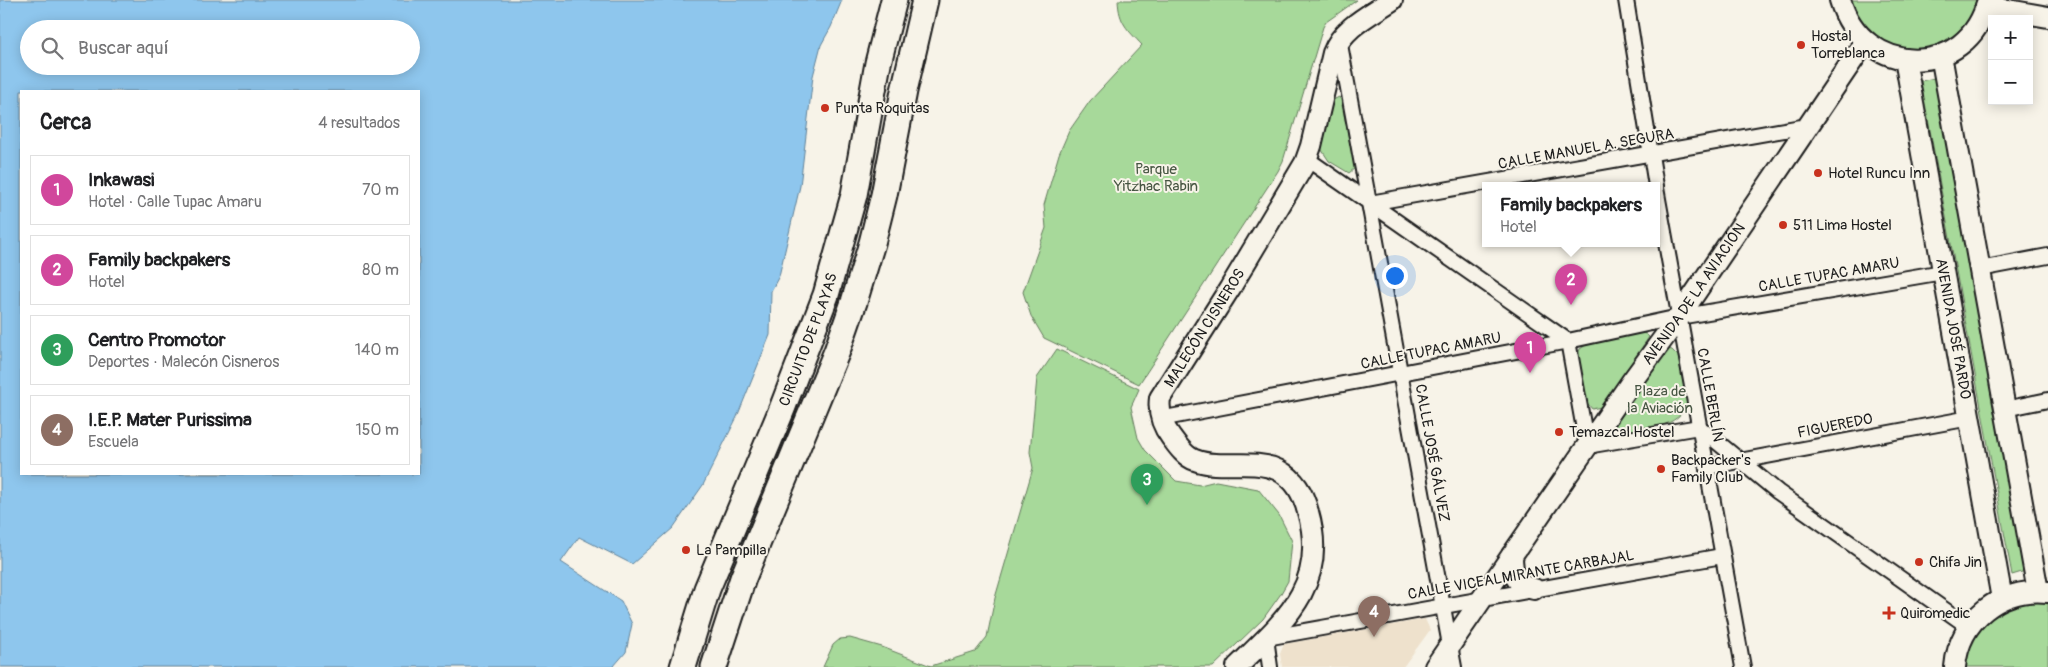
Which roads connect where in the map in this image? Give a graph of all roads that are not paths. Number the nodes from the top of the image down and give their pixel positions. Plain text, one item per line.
1 (894, 0) edge
2 (926, 0) edge
3 (1392, 0) edge
4 (1626, 0) edge
5 (1840, 0) edge
6 (1987, 3) edge
7 (2048, 17) edge
8 (1339, 39) junction
9 (1865, 42) junction
10 (1941, 55) junction
11 (1905, 59) junction
12 (1807, 126) junction
13 (1650, 155) junction
14 (1307, 159) junction
15 (1492, 182) edge
16 (1655, 182) edge
17 (1482, 184) edge
18 (1370, 203) junction
19 (1660, 210) edge
20 (2048, 256) edge
21 (1980, 269) junction
22 (1943, 272) junction
23 (1679, 317) junction
24 (1568, 341) junction
25 (1401, 373) junction
26 (2048, 400) edge
27 (2005, 410) junction
28 (1970, 418) junction
29 (1160, 419) junction
30 (1699, 427) junction
31 (1587, 446) junction
32 (1739, 461) junction
33 (1707, 468) junction
34 (1512, 555) junction
35 (1722, 556) junction
36 (1534, 590) junction
37 (2043, 592) edge
38 (1483, 598) junction
39 (2002, 599) junction
40 (1443, 605) junction
41 (1969, 627) junction
42 (1266, 638) junction
43 (1450, 646) junction
44 (683, 667) edge
45 (714, 667) edge
46 (1237, 667) edge
47 (1270, 667) edge
48 (1435, 667) edge
49 (1454, 667) edge
50 (1743, 667) edge
51 (1954, 667) edge

1 - 44 highway, CIRCUITO DE PLAYAS
2 - 45 highway, CIRCUITO DE PLAYAS
3 - 8 main road
4 - 13 street, CALLE BERLÍN
5 - 9 main road
6 - 7 main road
6 - 10 main road
8 - 14 main road, MALECÓN CISNEROS
8 - 18 street, CALLE JOSÉ GÁLVEZ
9 - 11 main road
9 - 12 main road, AVENIDA DE LA AVIACIÓN
10 - 11 main road
10 - 21 main road
11 - 22 main road, AVENIDA JOSÉ PARDO
12 - 13 street, CALLE MANUEL A. SEGURA
12 - 23 main road, AVENIDA DE LA AVIACIÓN
13 - 15 street, CALLE MANUEL A. SEGURA
13 - 16 street, CALLE BERLÍN
14 - 18 street
14 - 29 main road, MALECÓN CISNEROS
17 - 18 street, CALLE MANUEL A. SEGURA
18 - 24 street
18 - 25 street, CALLE JOSÉ GÁLVEZ
19 - 23 street, CALLE BERLÍN
20 - 21 street
21 - 27 main road
22 - 23 street, CALLE TUPAC AMARU
22 - 28 main road, AVENIDA JOSÉ PARDO
23 - 24 street, CALLE TUPAC AMARU
23 - 30 street, CALLE BERLÍN
23 - 31 main road, AVENIDA DE LA AVIACIÓN
24 - 25 street, CALLE TUPAC AMARU
24 - 31 street
25 - 29 street, CALLE TUPAC AMARU
25 - 40 street, CALLE JOSÉ GÁLVEZ
26 - 27 street
27 - 37 main road
28 - 32 street, FIGUEREDO
28 - 39 main road, AVENIDA JOSÉ PARDO
29 - 42 main road
30 - 31 street
30 - 32 street
30 - 33 street, CALLE BERLÍN
31 - 34 main road, AVENIDA DE LA AVIACIÓN
32 - 33 street, FIGUEREDO
32 - 41 street
33 - 35 street, CALLE BERLÍN
34 - 36 main road
34 - 38 main road, AVENIDA DE LA AVIACIÓN
35 - 36 street, CALLE VICEALMIRANTE CARBAJAL
35 - 50 street, CALLE BERLÍN
36 - 38 street, CALLE VICEALMIRANTE CARBAJAL
37 - 39 main road
38 - 40 street, CALLE VICEALMIRANTE CARBAJAL
38 - 43 main road, AVENIDA DE LA AVIACIÓN
39 - 41 main road
40 - 42 street, CALLE VICEALMIRANTE CARBAJAL
40 - 43 street, CALLE JOSÉ GÁLVEZ
41 - 51 main road
42 - 46 main road
42 - 47 street
43 - 48 main road, AVENIDA DE LA AVIACIÓN
43 - 49 street, CALLE JOSÉ GÁLVEZ

